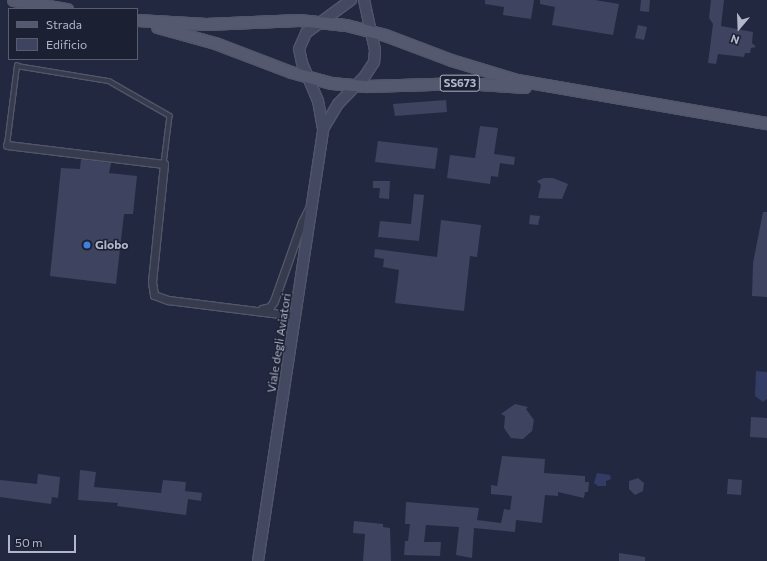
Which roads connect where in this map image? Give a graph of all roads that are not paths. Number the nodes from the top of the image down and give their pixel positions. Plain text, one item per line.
1 (13, 0) edge
2 (351, 0) edge
3 (364, 0) edge
4 (61, 8) edge
5 (138, 21) edge
6 (138, 21) edge
7 (321, 21) junction
8 (370, 31) junction
9 (307, 77) junction
10 (356, 86) junction
11 (563, 90) junction
12 (767, 123) edge
13 (323, 129) junction
14 (7, 145) joint
15 (164, 164) junction
16 (312, 204) junction
17 (259, 310) junction
18 (296, 316) junction
19 (258, 561) edge

1 - 4 main road
2 - 7 main road
3 - 8 main road
5 - 7 main road, SS673
6 - 9 main road, SS673
7 - 8 main road, SS673
7 - 9 main road
8 - 10 main road
8 - 11 main road, SS673
9 - 10 main road, SS673
9 - 13 main road, Viale degli Aviatori
10 - 11 main road, SS673
10 - 13 main road, Viale degli Aviatori
11 - 12 main road, SS673
13 - 16 main road, Viale degli Aviatori
14 - 15 street
14 - 15 lane
15 - 17 street, Viale degli Aviatori
16 - 17 street
16 - 18 main road, Viale degli Aviatori
17 - 18 street
18 - 19 main road, Viale degli Aviatori

